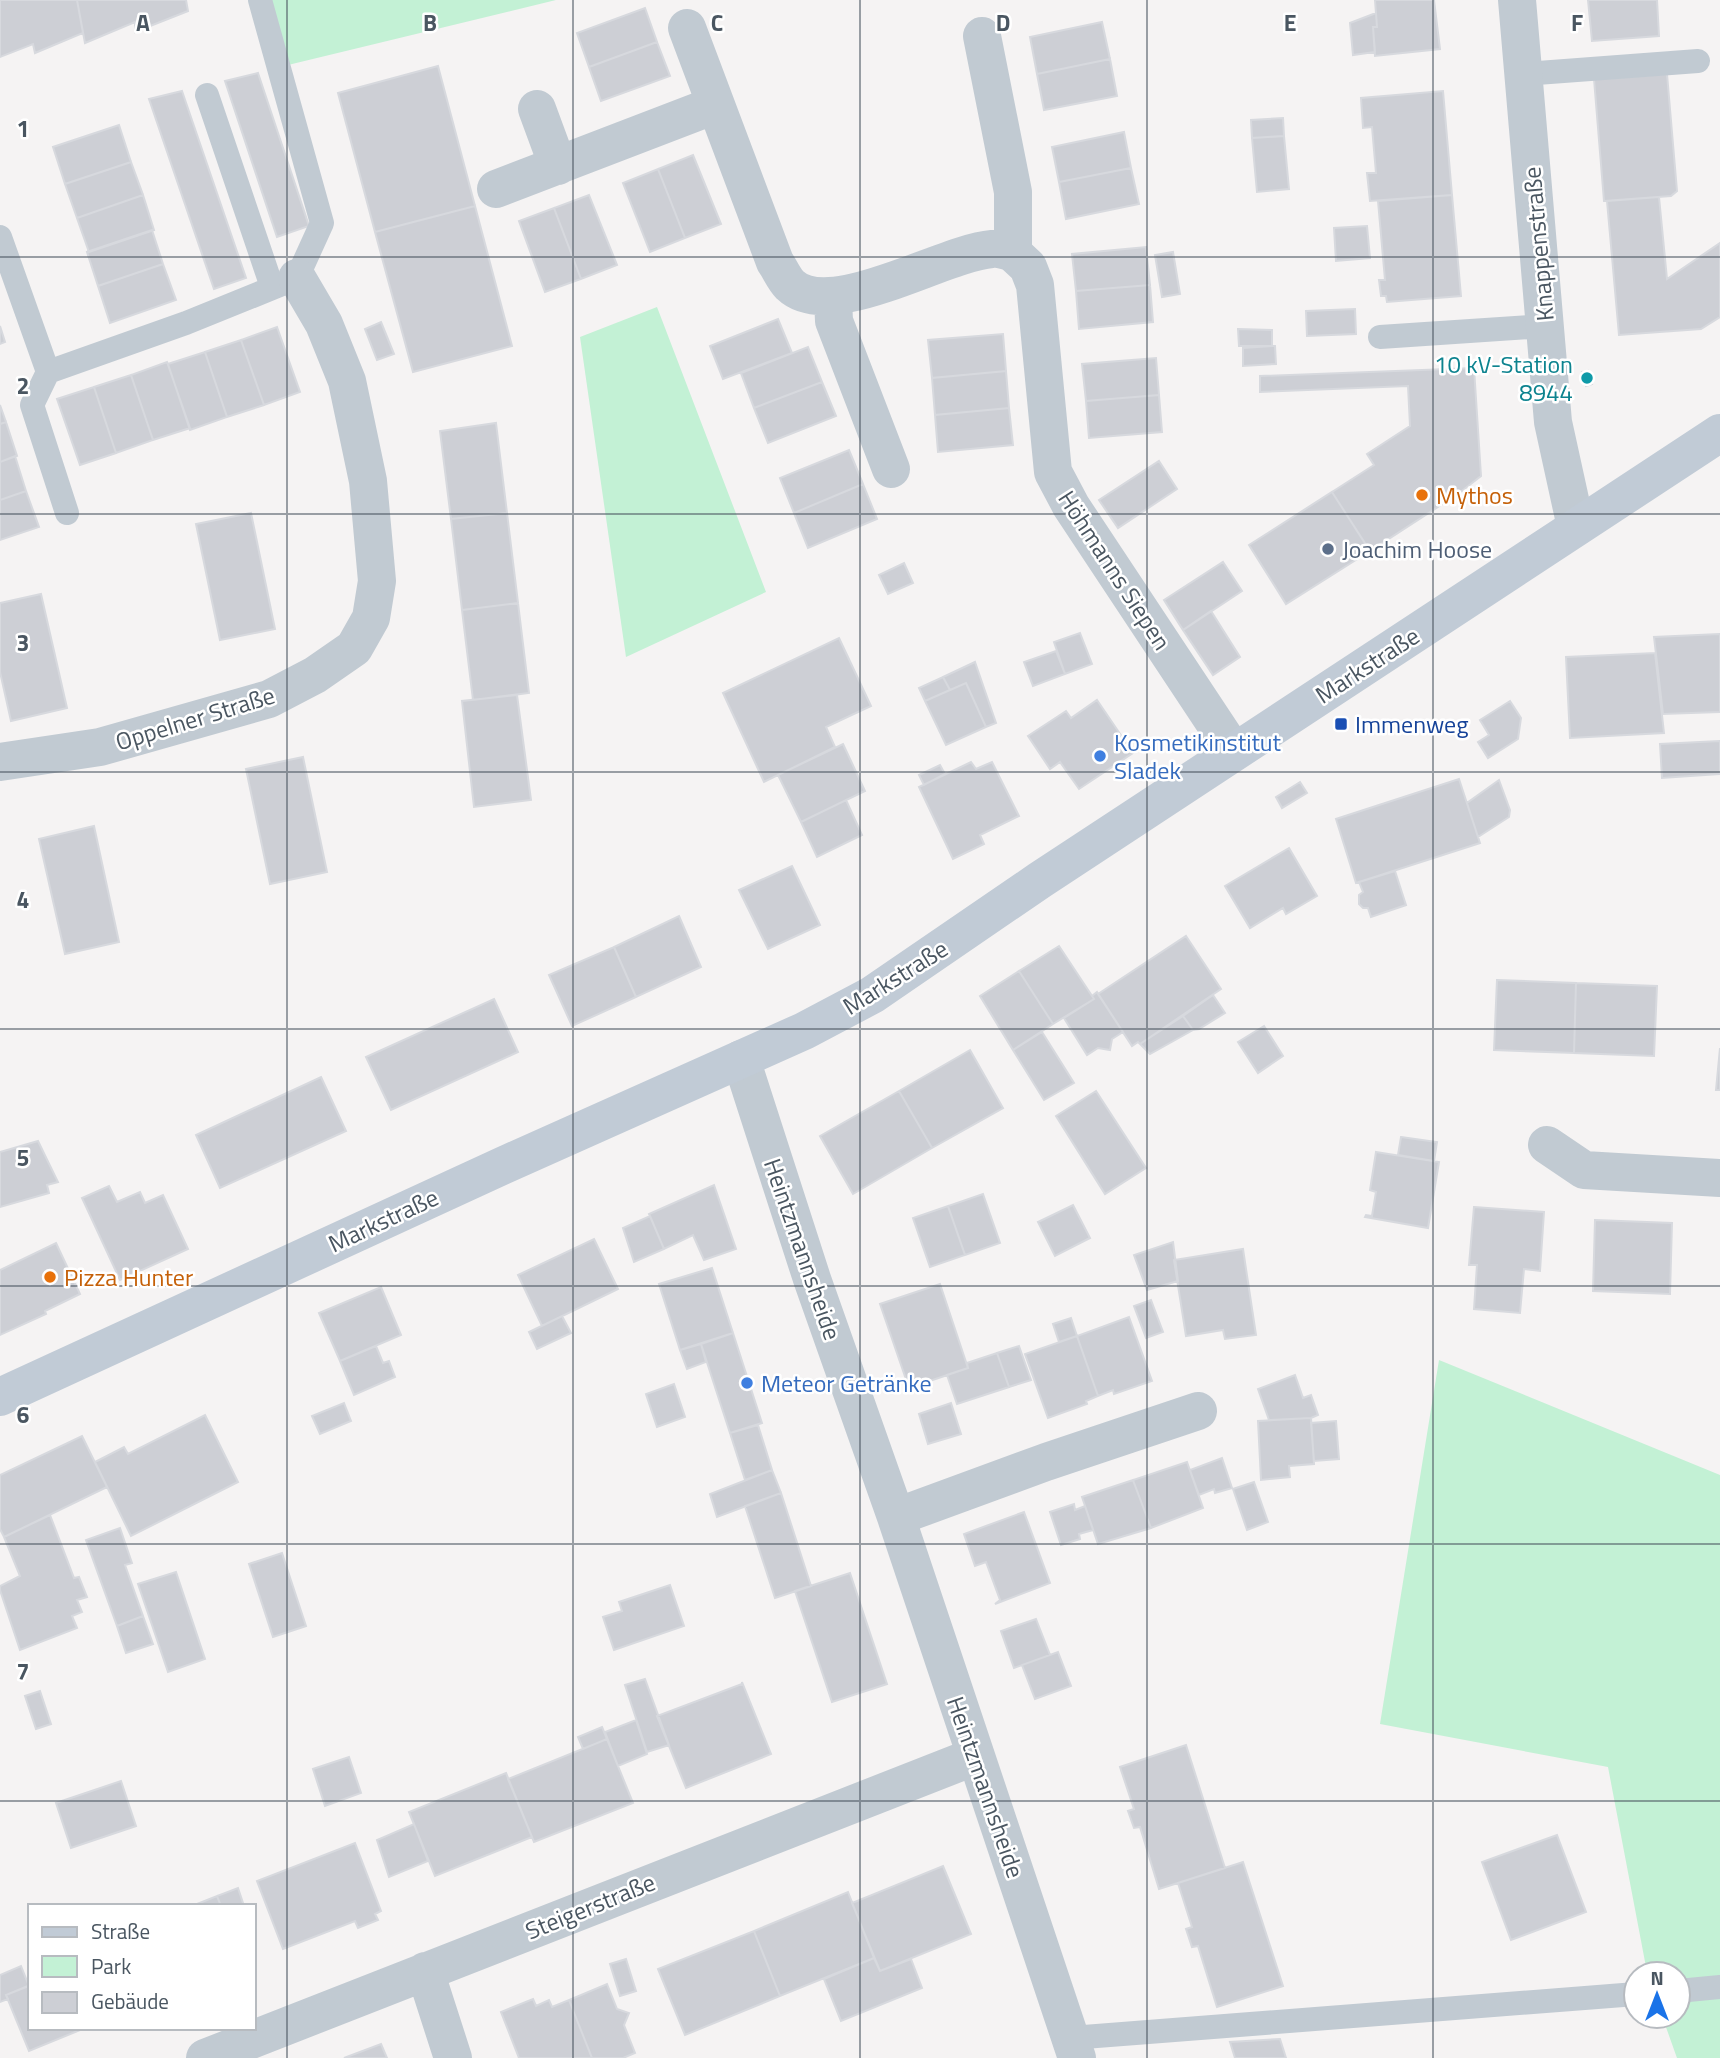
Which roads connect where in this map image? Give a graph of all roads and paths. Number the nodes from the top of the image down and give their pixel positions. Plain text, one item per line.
1 (260, 0) edge
2 (1517, 0) edge
3 (687, 28) dead end
4 (982, 36) dead end
5 (1698, 61) dead end
6 (1523, 74) junction
7 (207, 95) dead end
8 (715, 105) junction
9 (537, 109) dead end
10 (558, 166) junction
11 (496, 189) dead end
12 (0, 237) edge
13 (1013, 253) junction
14 (285, 283) junction
15 (833, 298) junction
16 (1545, 327) junction
17 (1380, 337) dead end
18 (48, 372) junction
19 (1720, 433) edge
20 (891, 469) dead end
21 (67, 513) dead end
22 (1576, 527) junction
23 (1234, 752) junction
24 (0, 762) edge
25 (741, 1059) junction
26 (1547, 1145) dead end
27 (1720, 1178) edge
28 (0, 1396) edge
29 (1198, 1411) dead end
30 (896, 1517) junction
31 (976, 1756) junction
32 (425, 1971) junction
33 (1720, 1987) edge
34 (1692, 1990) edge
35 (1622, 1995) edge
36 (1074, 2048) edge
37 (205, 2058) edge
38 (453, 2058) edge

1 - 14 lane
2 - 6 street, Knappenstraße
3 - 8 street
4 - 13 street
5 - 6 lane
6 - 16 street, Knappenstraße
7 - 14 lane
8 - 10 street
8 - 15 street
9 - 10 street
10 - 11 street
12 - 18 lane
13 - 15 street
13 - 23 street, Höhmanns Siepen
14 - 18 lane
14 - 24 street, Oppelner Straße
15 - 20 street
16 - 17 lane
16 - 22 street, Knappenstraße
18 - 21 lane
19 - 22 main road, Markstraße
22 - 23 main road, Markstraße
23 - 25 main road, Markstraße
25 - 28 main road, Markstraße
25 - 30 street, Heintzmannsheide
26 - 27 street
29 - 30 street
30 - 31 street, Heintzmannsheide
31 - 32 street, Steigerstraße
31 - 36 street, Heintzmannsheide
32 - 37 street, Steigerstraße
32 - 38 street
33 - 34 lane
35 - 36 lane

